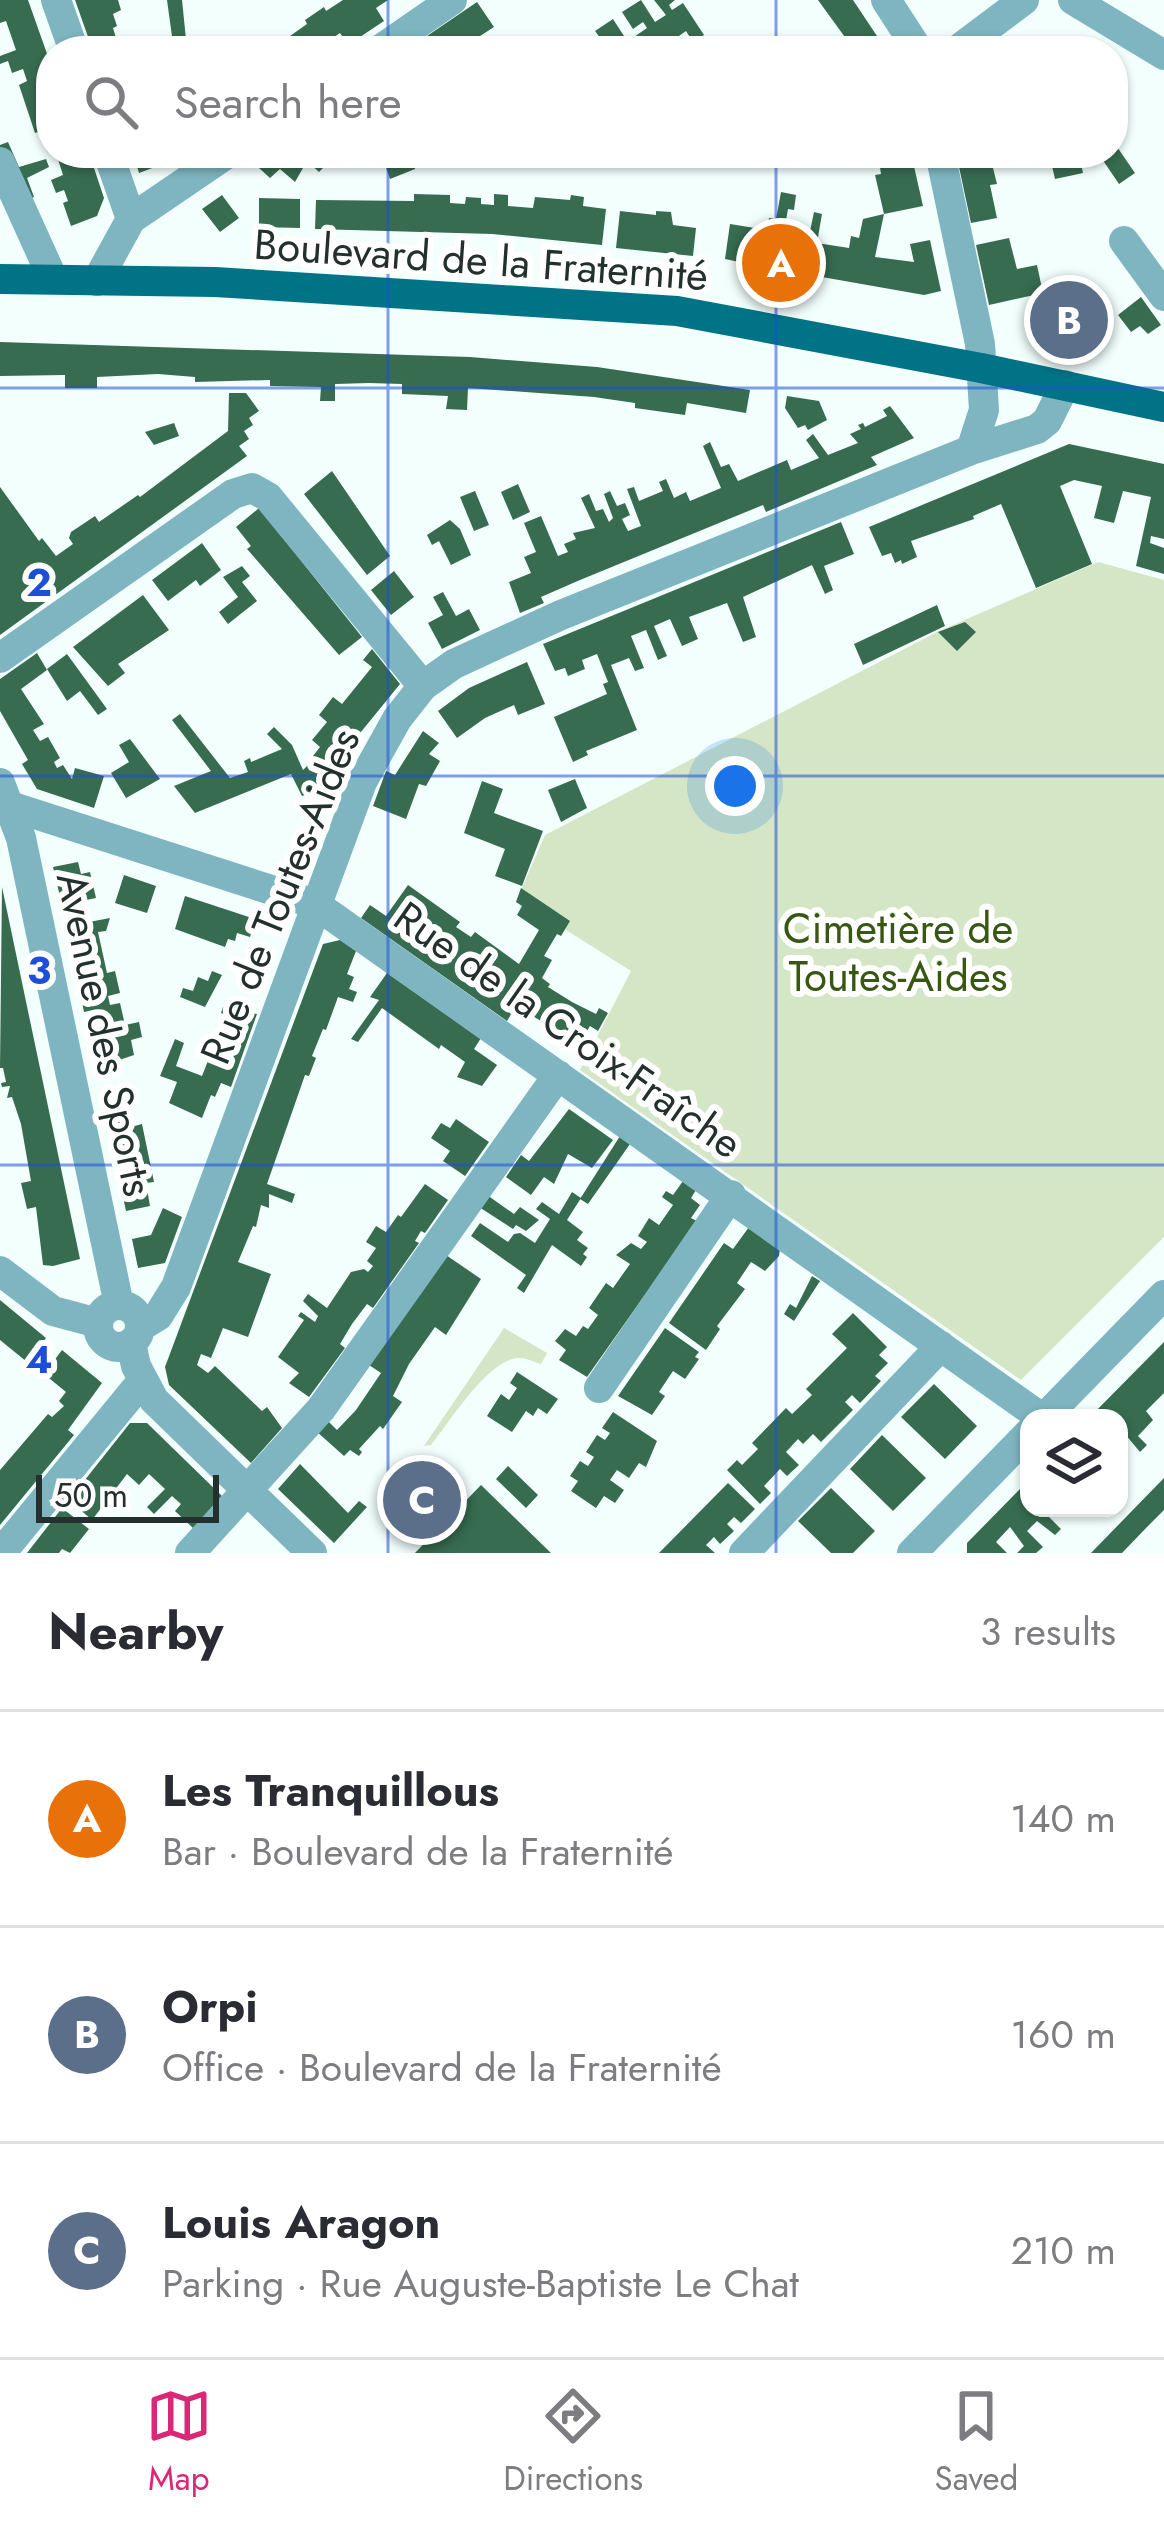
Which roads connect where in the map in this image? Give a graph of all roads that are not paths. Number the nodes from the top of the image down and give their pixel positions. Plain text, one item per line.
1 (56, 0) edge
2 (452, 0) edge
3 (886, 0) edge
4 (1024, 0) edge
5 (1073, 0) edge
6 (69, 36) edge
7 (400, 36) edge
8 (910, 36) edge
9 (976, 36) edge
10 (1164, 55) edge
11 (0, 162) edge
12 (113, 168) edge
13 (206, 168) edge
14 (943, 168) edge
15 (131, 219) junction
16 (1124, 241) dead end
17 (0, 279) edge
18 (53, 279) junction
19 (97, 281) junction
20 (1164, 296) edge
21 (981, 368) junction
22 (1066, 386) junction
23 (1159, 400) edge
24 (971, 450) junction
25 (0, 658) edge
26 (424, 686) junction
27 (3, 799) edge
28 (315, 904) junction
29 (558, 1075) junction
30 (731, 1196) junction
31 (0, 1271) edge
32 (1164, 1294) edge
33 (124, 1322) junction
34 (941, 1346) junction
35 (143, 1381) junction
36 (599, 1388) dead end
37 (1030, 1409) edge
38 (1052, 1409) edge
39 (1020, 1443) edge
40 (246, 1490) junction
41 (918, 1551) edge
42 (1, 1553) edge
43 (190, 1553) edge
44 (312, 1553) edge
45 (744, 1553) edge

1 - 6 street
2 - 7 street
3 - 8 street
4 - 9 street
5 - 10 street
11 - 18 street
12 - 15 street
13 - 15 street
14 - 21 street
15 - 19 street
16 - 20 street
17 - 18 main road, Boulevard de la Fraternité
18 - 19 main road, Boulevard de la Fraternité
19 - 21 main road, Boulevard de la Fraternité
21 - 22 main road, Boulevard de la Fraternité
21 - 24 street
22 - 23 main road, Boulevard de la Fraternité
22 - 24 street, Rue de Toutes-Aides
24 - 26 street, Rue de Toutes-Aides
25 - 26 street
26 - 28 street, Rue de Toutes-Aides
27 - 28 street, Rue de la Croix-Fraîche
27 - 33 street, Avenue des Sports
28 - 29 street, Rue de la Croix-Fraîche
28 - 33 street, Rue de Toutes-Aides
29 - 30 street, Rue de la Croix-Fraîche
29 - 40 street
30 - 34 street, Rue de la Croix-Fraîche
30 - 36 street
31 - 33 street
32 - 38 street
33 - 35 street, Avenue des Sports
34 - 37 street, Rue de la Croix-Fraîche
34 - 45 street
35 - 40 street
35 - 42 street
39 - 41 street
40 - 43 street
40 - 44 street

